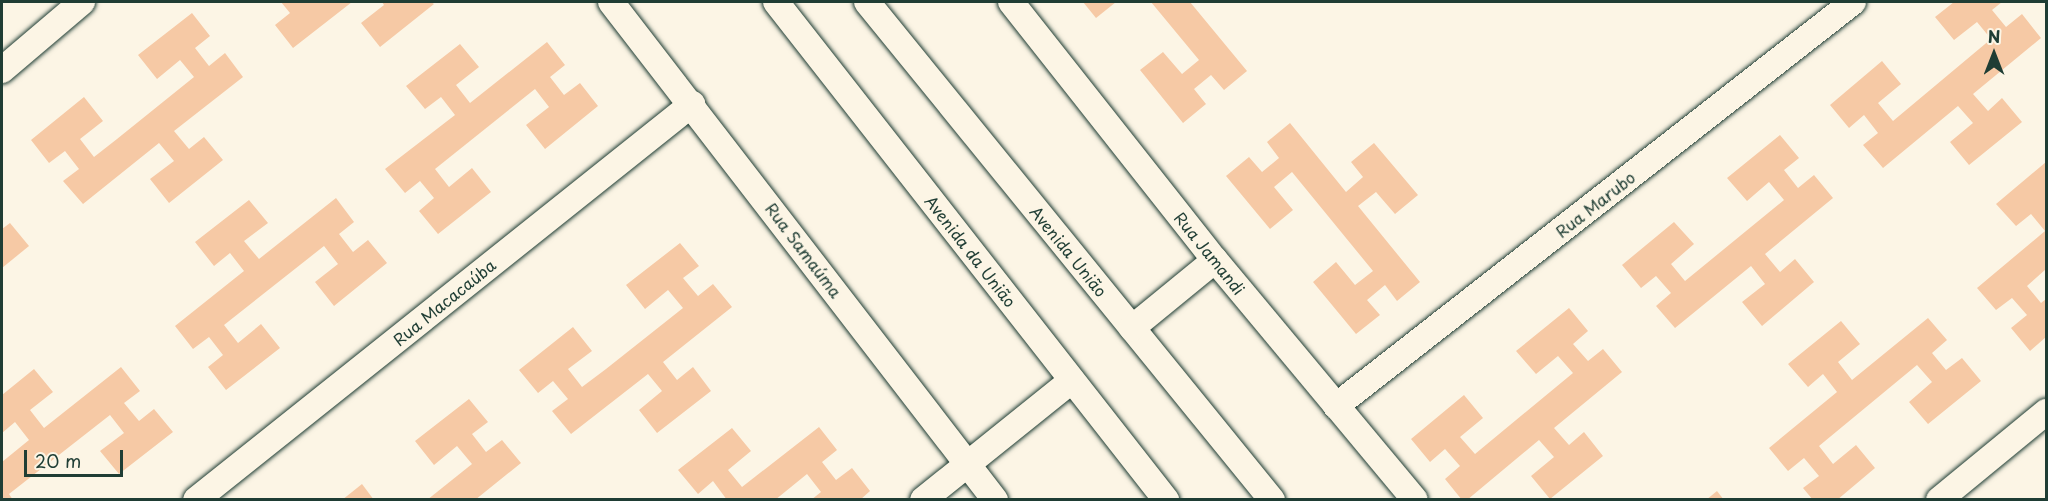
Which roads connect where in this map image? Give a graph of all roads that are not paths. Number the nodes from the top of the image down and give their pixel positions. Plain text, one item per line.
1 (82, 2) edge
2 (611, 2) edge
3 (776, 2) edge
4 (867, 2) edge
5 (1011, 2) edge
6 (1853, 2) edge
7 (2, 70) edge
8 (692, 104) junction
9 (1215, 260) junction
10 (1132, 328) junction
11 (1072, 380) junction
12 (1336, 406) junction
13 (2046, 412) edge
14 (967, 464) junction
15 (196, 500) edge
16 (923, 500) edge
17 (995, 500) edge
18 (1166, 500) edge
19 (1272, 500) edge
20 (1415, 500) edge
21 (1939, 500) edge

1 - 7 street
2 - 8 street, Rua Samaúma
3 - 11 street, Avenida da União
4 - 10 street, Avenida União
5 - 9 street, Rua Jamandi
6 - 12 street, Rua Marubo
8 - 14 street, Rua Samaúma
8 - 15 street, Rua Macacaúba
9 - 10 street
9 - 12 street, Rua Jamandi
10 - 19 street, Avenida União
11 - 14 street
11 - 18 street, Avenida da União
12 - 20 street, Rua Jamandi
13 - 21 street
14 - 16 street
14 - 17 street, Rua Samaúma

